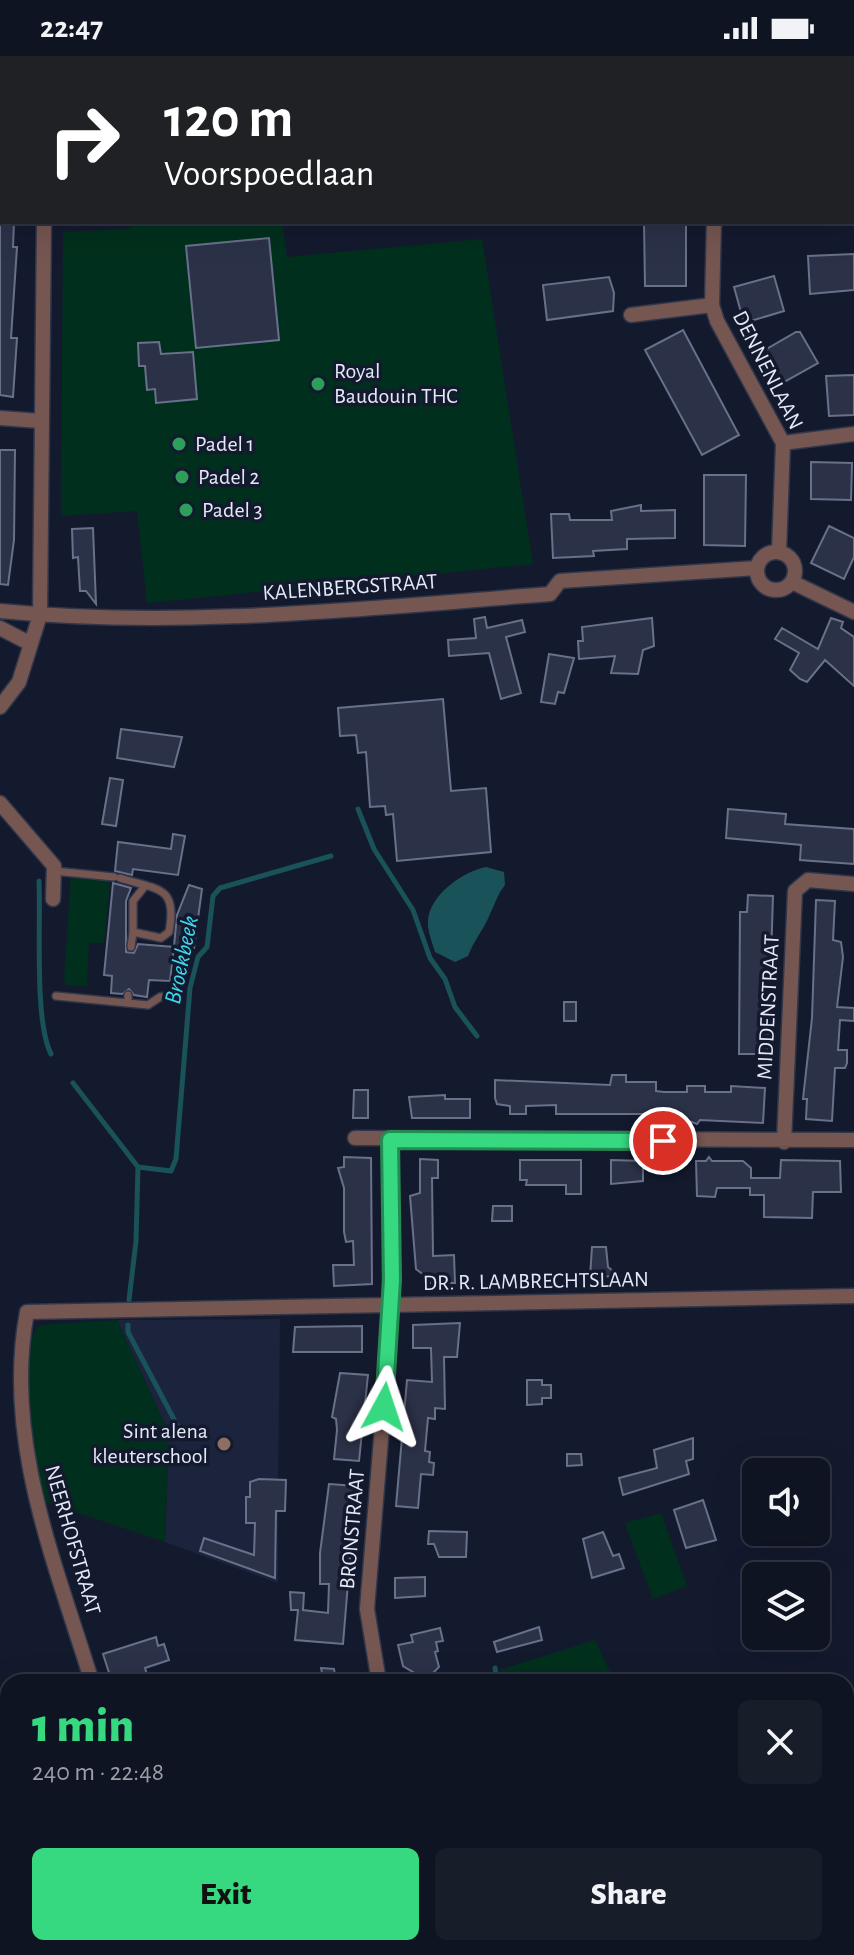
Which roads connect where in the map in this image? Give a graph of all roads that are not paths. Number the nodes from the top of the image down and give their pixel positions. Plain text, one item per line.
1 (44, 224) edge
2 (714, 224) edge
3 (712, 305) junction
4 (631, 315) dead end
5 (0, 418) edge
6 (40, 421) junction
7 (854, 434) edge
8 (783, 443) junction
9 (779, 552) junction
10 (757, 568) junction
11 (792, 582) junction
12 (0, 611) edge
13 (854, 612) edge
14 (40, 615) junction
15 (0, 628) edge
16 (31, 644) junction
17 (0, 707) edge
18 (0, 803) edge
19 (54, 871) junction
20 (854, 884) edge
21 (145, 886) junction
22 (53, 899) dead end
23 (133, 932) junction
24 (131, 947) dead end
25 (172, 995) dead end
26 (56, 996) dead end
27 (355, 1138) dead end
28 (390, 1140) junction
29 (854, 1140) edge
30 (784, 1142) junction
31 (854, 1296) edge
32 (391, 1306) junction
33 (27, 1312) joint
34 (90, 1674) edge
35 (378, 1674) edge

1 - 6 street
2 - 3 street, DENNENLAAN
3 - 4 street, DENNENLAAN
3 - 8 street, DENNENLAAN
5 - 6 street
6 - 14 street
7 - 8 street
8 - 9 street, DENNENLAAN
9 - 10 street
9 - 11 street
10 - 11 street
10 - 14 street, KALENBERGSTRAAT
11 - 13 street
12 - 14 street, KALENBERGSTRAAT
14 - 16 street
15 - 16 street
16 - 17 street
18 - 19 street
19 - 21 lane
19 - 22 street
20 - 30 street, MIDDENSTRAAT
21 - 23 lane
21 - 23 lane
23 - 24 lane
25 - 26 lane
27 - 28 street
28 - 30 street
28 - 32 street, BRONSTRAAT
29 - 30 street
31 - 32 street, DR. R. LAMBRECHTSLAAN
32 - 33 street, DR. R. LAMBRECHTSLAAN
32 - 35 street, BRONSTRAAT
33 - 34 street, NEERHOFSTRAAT

